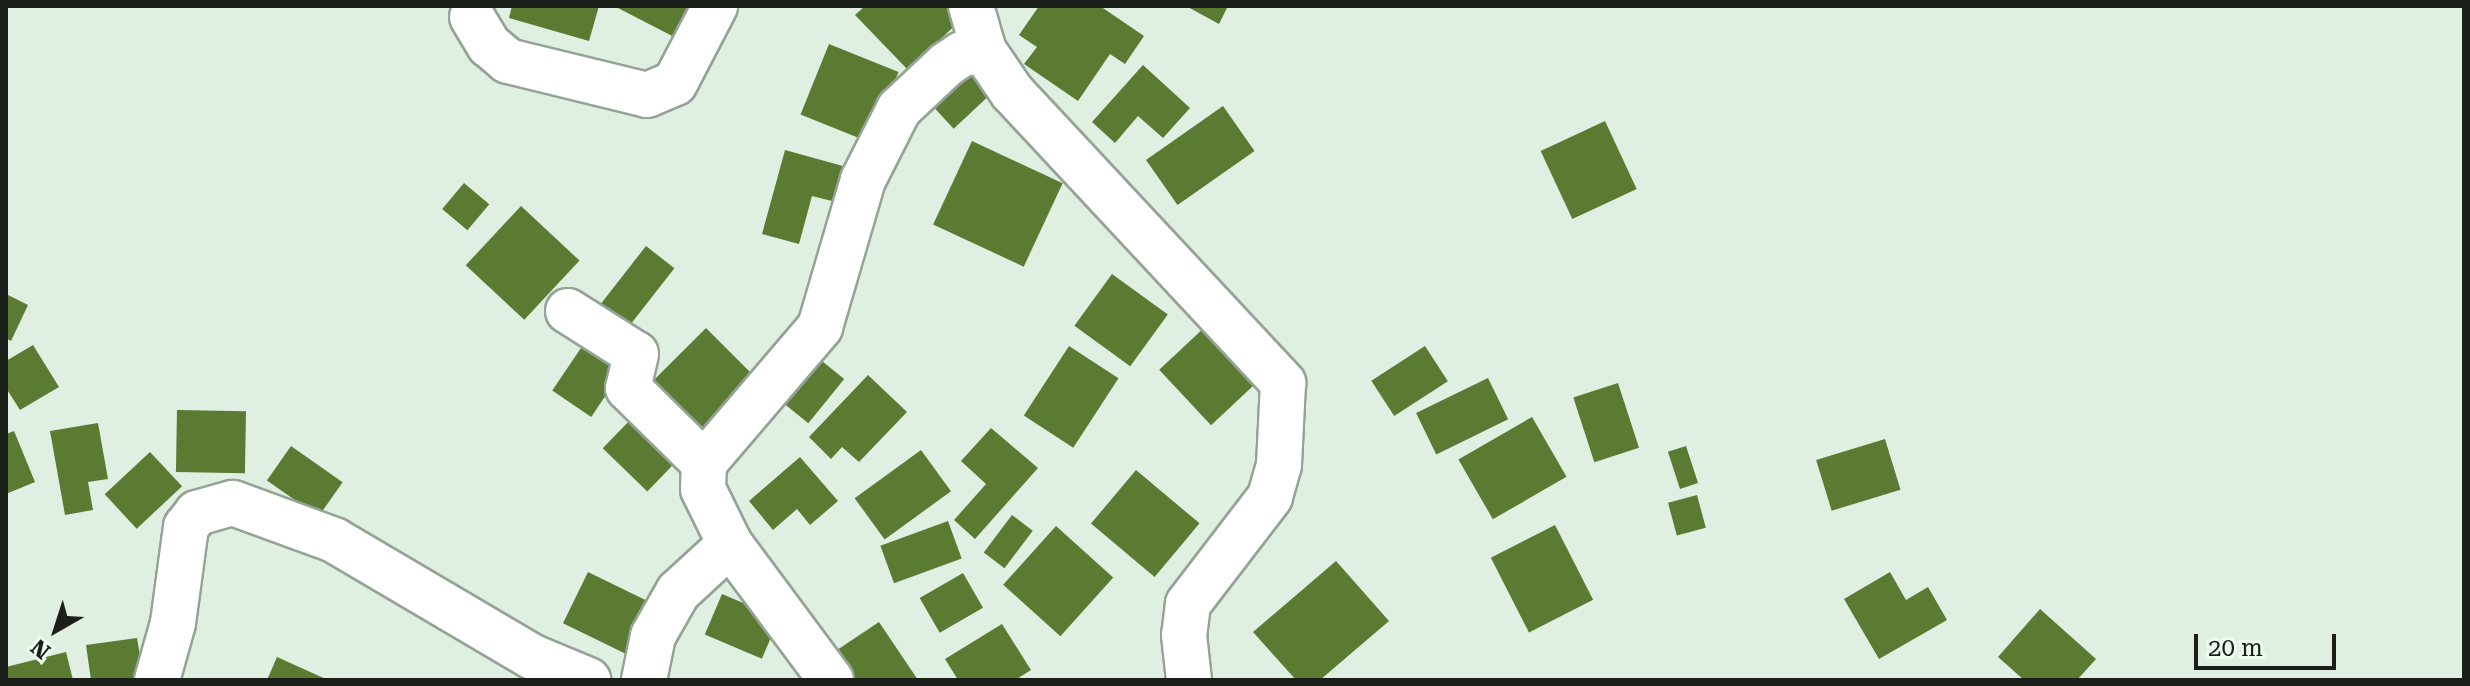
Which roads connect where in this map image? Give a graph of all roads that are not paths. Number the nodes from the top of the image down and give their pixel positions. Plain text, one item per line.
1 (715, 6) edge
2 (971, 6) edge
3 (472, 17) dead end
4 (984, 51) junction
5 (568, 311) dead end
6 (704, 463) junction
7 (730, 544) junction
8 (157, 680) edge
9 (588, 680) edge
10 (644, 680) edge
11 (831, 680) edge
12 (1189, 680) edge

1 - 3 street
2 - 4 street
4 - 6 street
4 - 12 street
5 - 6 street
6 - 7 street
7 - 10 street
7 - 11 street
8 - 9 street

